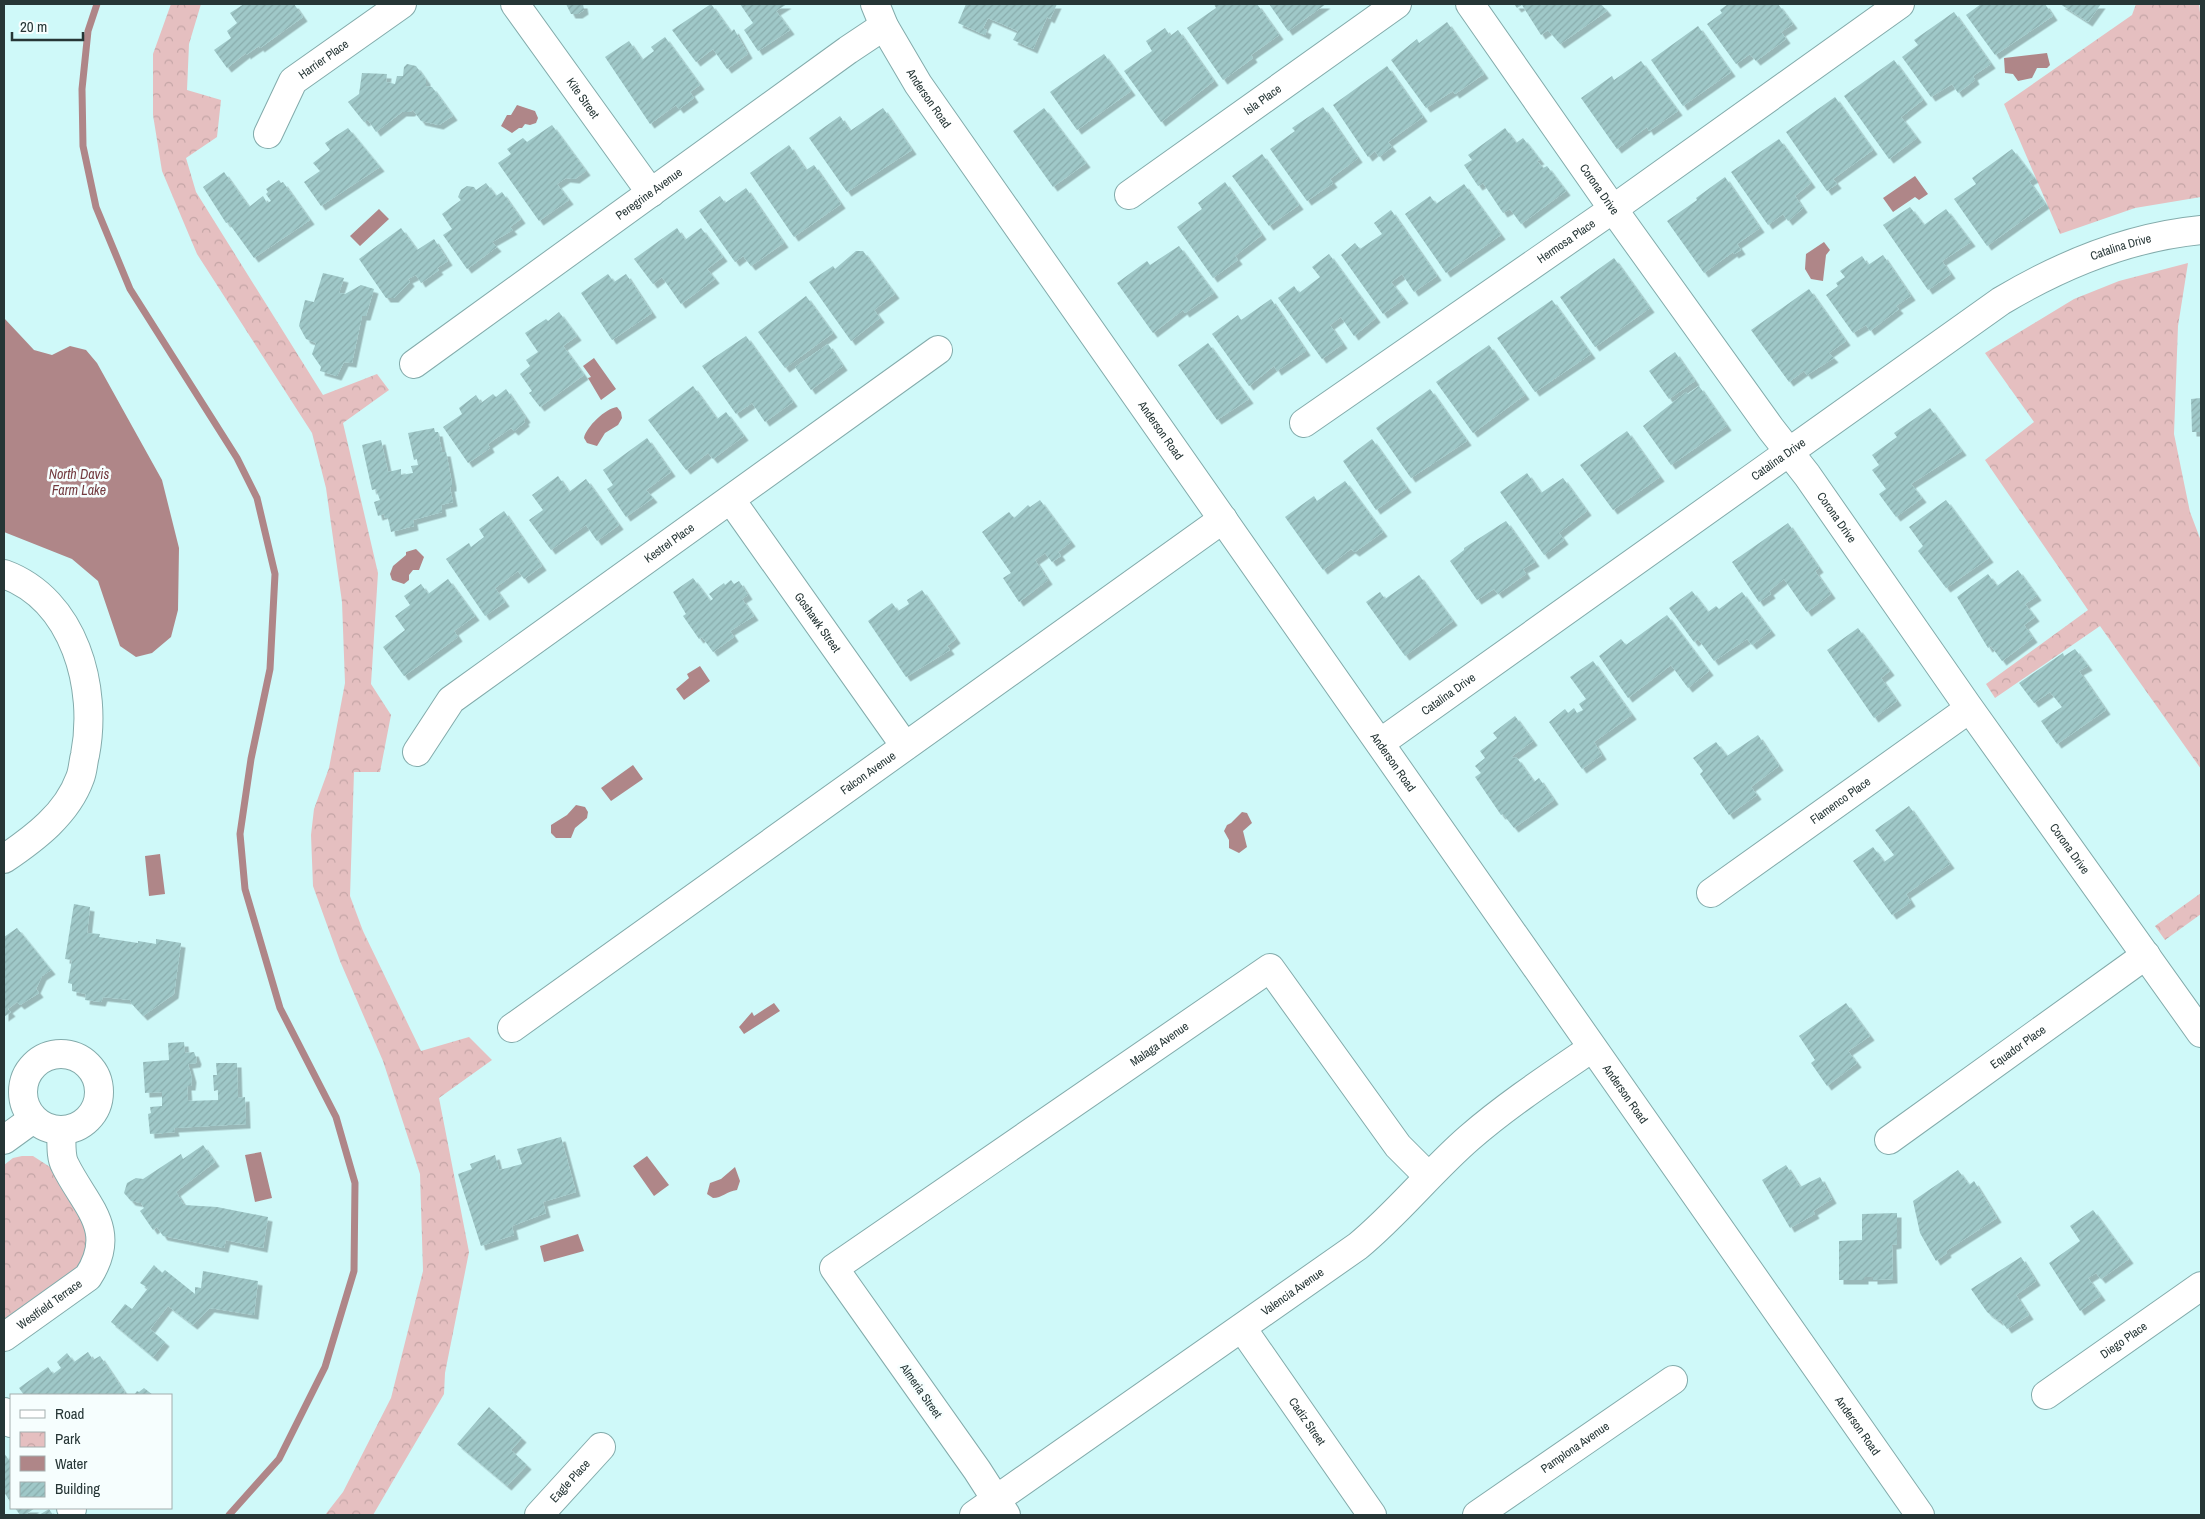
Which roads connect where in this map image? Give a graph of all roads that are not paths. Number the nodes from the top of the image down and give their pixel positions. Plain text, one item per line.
1 (402, 4) edge
2 (515, 4) edge
3 (1397, 4) edge
4 (1470, 4) edge
5 (1900, 4) edge
6 (880, 15) edge
7 (268, 134) dead end
8 (651, 193) junction
9 (1129, 195) dead end
10 (1613, 209) junction
11 (2201, 230) edge
12 (938, 350) dead end
13 (414, 364) dead end
14 (1304, 423) dead end
15 (1788, 451) junction
16 (731, 500) junction
17 (1223, 520) junction
18 (4, 574) edge
19 (1969, 709) junction
20 (1380, 743) junction
21 (905, 746) junction
22 (417, 752) dead end
23 (4, 859) edge
24 (1711, 893) dead end
25 (2146, 955) junction
26 (512, 1028) dead end
27 (2201, 1033) edge
28 (1592, 1048) junction
29 (33, 1118) junction
30 (61, 1130) junction
31 (4, 1140) edge
32 (1889, 1140) dead end
33 (1428, 1176) junction
34 (834, 1268) joint
35 (2201, 1286) edge
36 (1242, 1328) junction
37 (4, 1337) edge
38 (1673, 1380) dead end
39 (2046, 1395) dead end
40 (601, 1447) dead end
41 (1001, 1507) edge
42 (539, 1515) edge
43 (974, 1515) edge
44 (1372, 1515) edge
45 (1477, 1515) edge
46 (1920, 1515) edge

1 - 7 street, Harrier Place
2 - 8 street, Kite Street
3 - 9 street, Isla Place
4 - 10 street, Corona Drive
5 - 10 street, Hermosa Place
6 - 8 street, Peregrine Avenue
6 - 17 street, Anderson Road
8 - 13 street, Peregrine Avenue
10 - 14 street, Hermosa Place
10 - 15 street, Corona Drive
11 - 15 street, Catalina Drive
12 - 16 street, Kestrel Place
15 - 19 street, Corona Drive
15 - 20 street, Catalina Drive
16 - 21 street, Goshawk Street
16 - 22 street, Kestrel Place
17 - 20 street, Anderson Road
17 - 21 street, Falcon Avenue
18 - 23 street
19 - 24 street, Flamenco Place
19 - 25 street, Corona Drive
20 - 28 street, Anderson Road
21 - 26 street, Falcon Avenue
25 - 27 street, Corona Drive
25 - 32 street, Equador Place
28 - 33 street, Valencia Avenue
28 - 46 street, Anderson Road
29 - 30 street
29 - 30 street
29 - 31 street
30 - 37 street, Westfield Terrace
33 - 34 street, Malaga Avenue
33 - 36 street, Valencia Avenue
34 - 41 street, Almeria Street
35 - 39 street, Diego Place
36 - 41 street, Valencia Avenue
36 - 44 street, Cadiz Street
38 - 45 street, Pamplona Avenue
40 - 42 street, Eagle Place
41 - 43 street, Valencia Avenue

